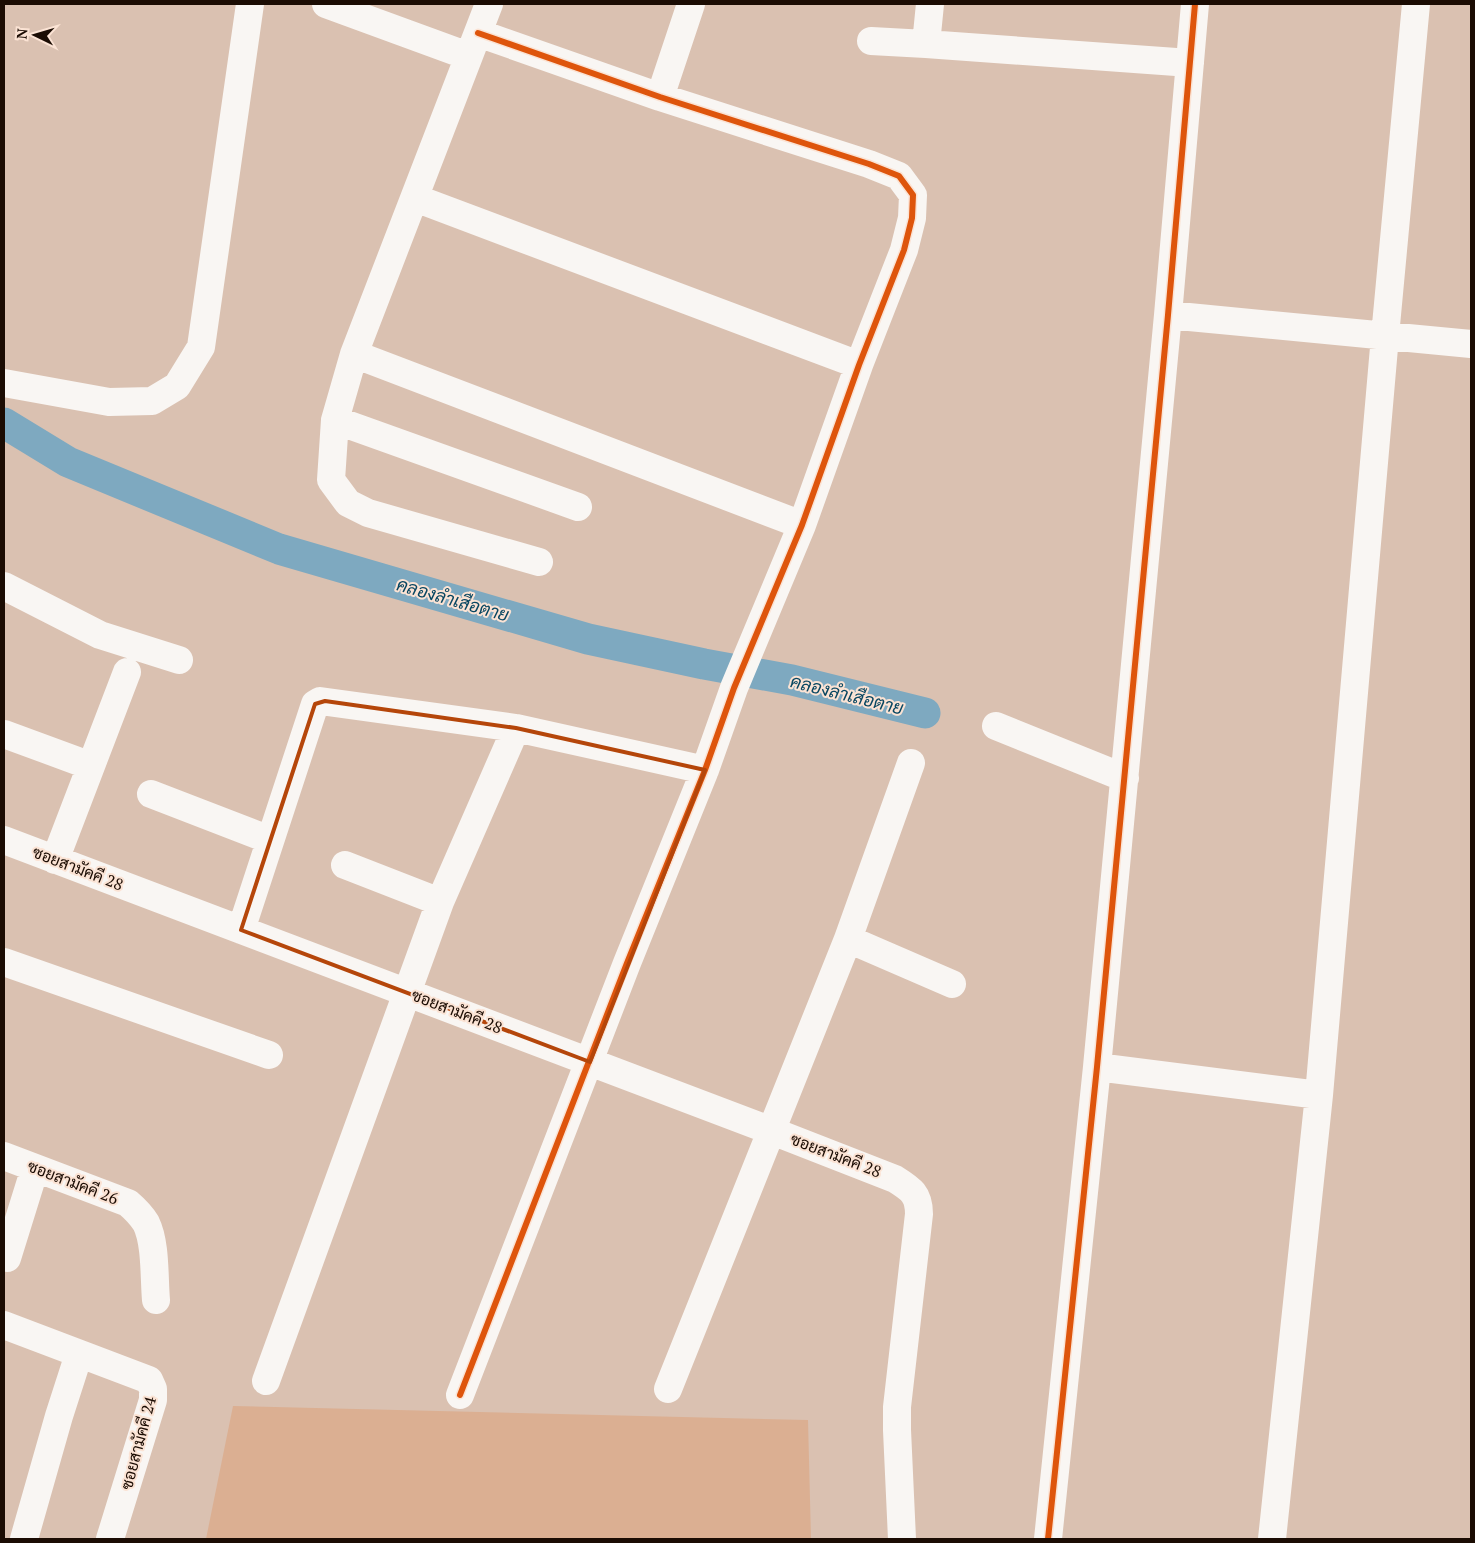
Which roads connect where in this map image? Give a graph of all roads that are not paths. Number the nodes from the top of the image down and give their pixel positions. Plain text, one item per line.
1 (250, 4) edge
2 (326, 4) edge
3 (489, 4) edge
4 (691, 4) edge
5 (930, 4) edge
6 (1195, 4) edge
7 (1416, 4) edge
8 (870, 41) dead end
9 (473, 44) junction
10 (926, 44) junction
11 (1190, 63) junction
12 (660, 97) junction
13 (415, 198) junction
14 (1168, 315) junction
15 (1385, 336) junction
16 (1471, 344) edge
17 (354, 354) junction
18 (859, 365) junction
19 (4, 382) edge
20 (335, 420) junction
21 (578, 507) dead end
22 (802, 524) junction
23 (539, 562) dead end
24 (4, 586) edge
25 (179, 660) dead end
26 (127, 672) dead end
27 (996, 726) dead end
28 (516, 728) junction
29 (4, 734) edge
30 (911, 763) dead end
31 (91, 766) junction
32 (705, 770) junction
33 (1125, 778) junction
34 (152, 794) dead end
35 (4, 840) edge
36 (270, 840) junction
37 (55, 860) junction
38 (345, 865) dead end
39 (440, 902) junction
40 (241, 930) junction
41 (848, 939) junction
42 (4, 962) edge
43 (952, 984) dead end
44 (406, 992) junction
45 (269, 1055) dead end
46 (590, 1062) junction
47 (1098, 1067) junction
48 (1319, 1096) junction
49 (772, 1131) junction
50 (4, 1156) edge
51 (35, 1168) junction
52 (7, 1258) dead end
53 (156, 1300) dead end
54 (4, 1325) edge
55 (79, 1354) junction
56 (266, 1381) dead end
57 (668, 1389) dead end
58 (460, 1395) dead end
59 (24, 1539) edge
60 (110, 1539) edge
61 (902, 1539) edge
62 (1048, 1539) edge
63 (1272, 1539) edge

1 - 19 street
2 - 9 street
3 - 9 street
4 - 12 street
5 - 10 street
6 - 11 street
7 - 15 street
8 - 10 street
9 - 12 street
9 - 13 street
10 - 11 street
11 - 14 street
12 - 18 street
13 - 17 street
13 - 18 street
14 - 15 street
14 - 33 street
15 - 16 street
15 - 48 street
17 - 20 street
17 - 22 street
18 - 22 street
20 - 21 street
20 - 23 street
22 - 32 street
24 - 25 street
26 - 31 street
27 - 33 street
28 - 32 street
28 - 36 street
28 - 39 street
29 - 31 street
30 - 41 street
31 - 37 street
32 - 46 street
33 - 47 street
34 - 36 street
35 - 37 street, ซอยสามัคคี 28
36 - 40 street
37 - 40 street, ซอยสามัคคี 28
38 - 39 street
39 - 44 street
40 - 44 street, ซอยสามัคคี 28
41 - 43 street
41 - 49 street
42 - 45 street
44 - 46 street, ซอยสามัคคี 28
44 - 56 street
46 - 49 street, ซอยสามัคคี 28
46 - 58 street
47 - 48 street
47 - 62 street
48 - 63 street
49 - 57 street
49 - 61 street, ซอยสามัคคี 28
50 - 51 street, ซอยสามัคคี 26
51 - 52 street
51 - 53 street, ซอยสามัคคี 26
54 - 55 street, ซอยสามัคคี 24
55 - 59 street
55 - 60 street, ซอยสามัคคี 24

